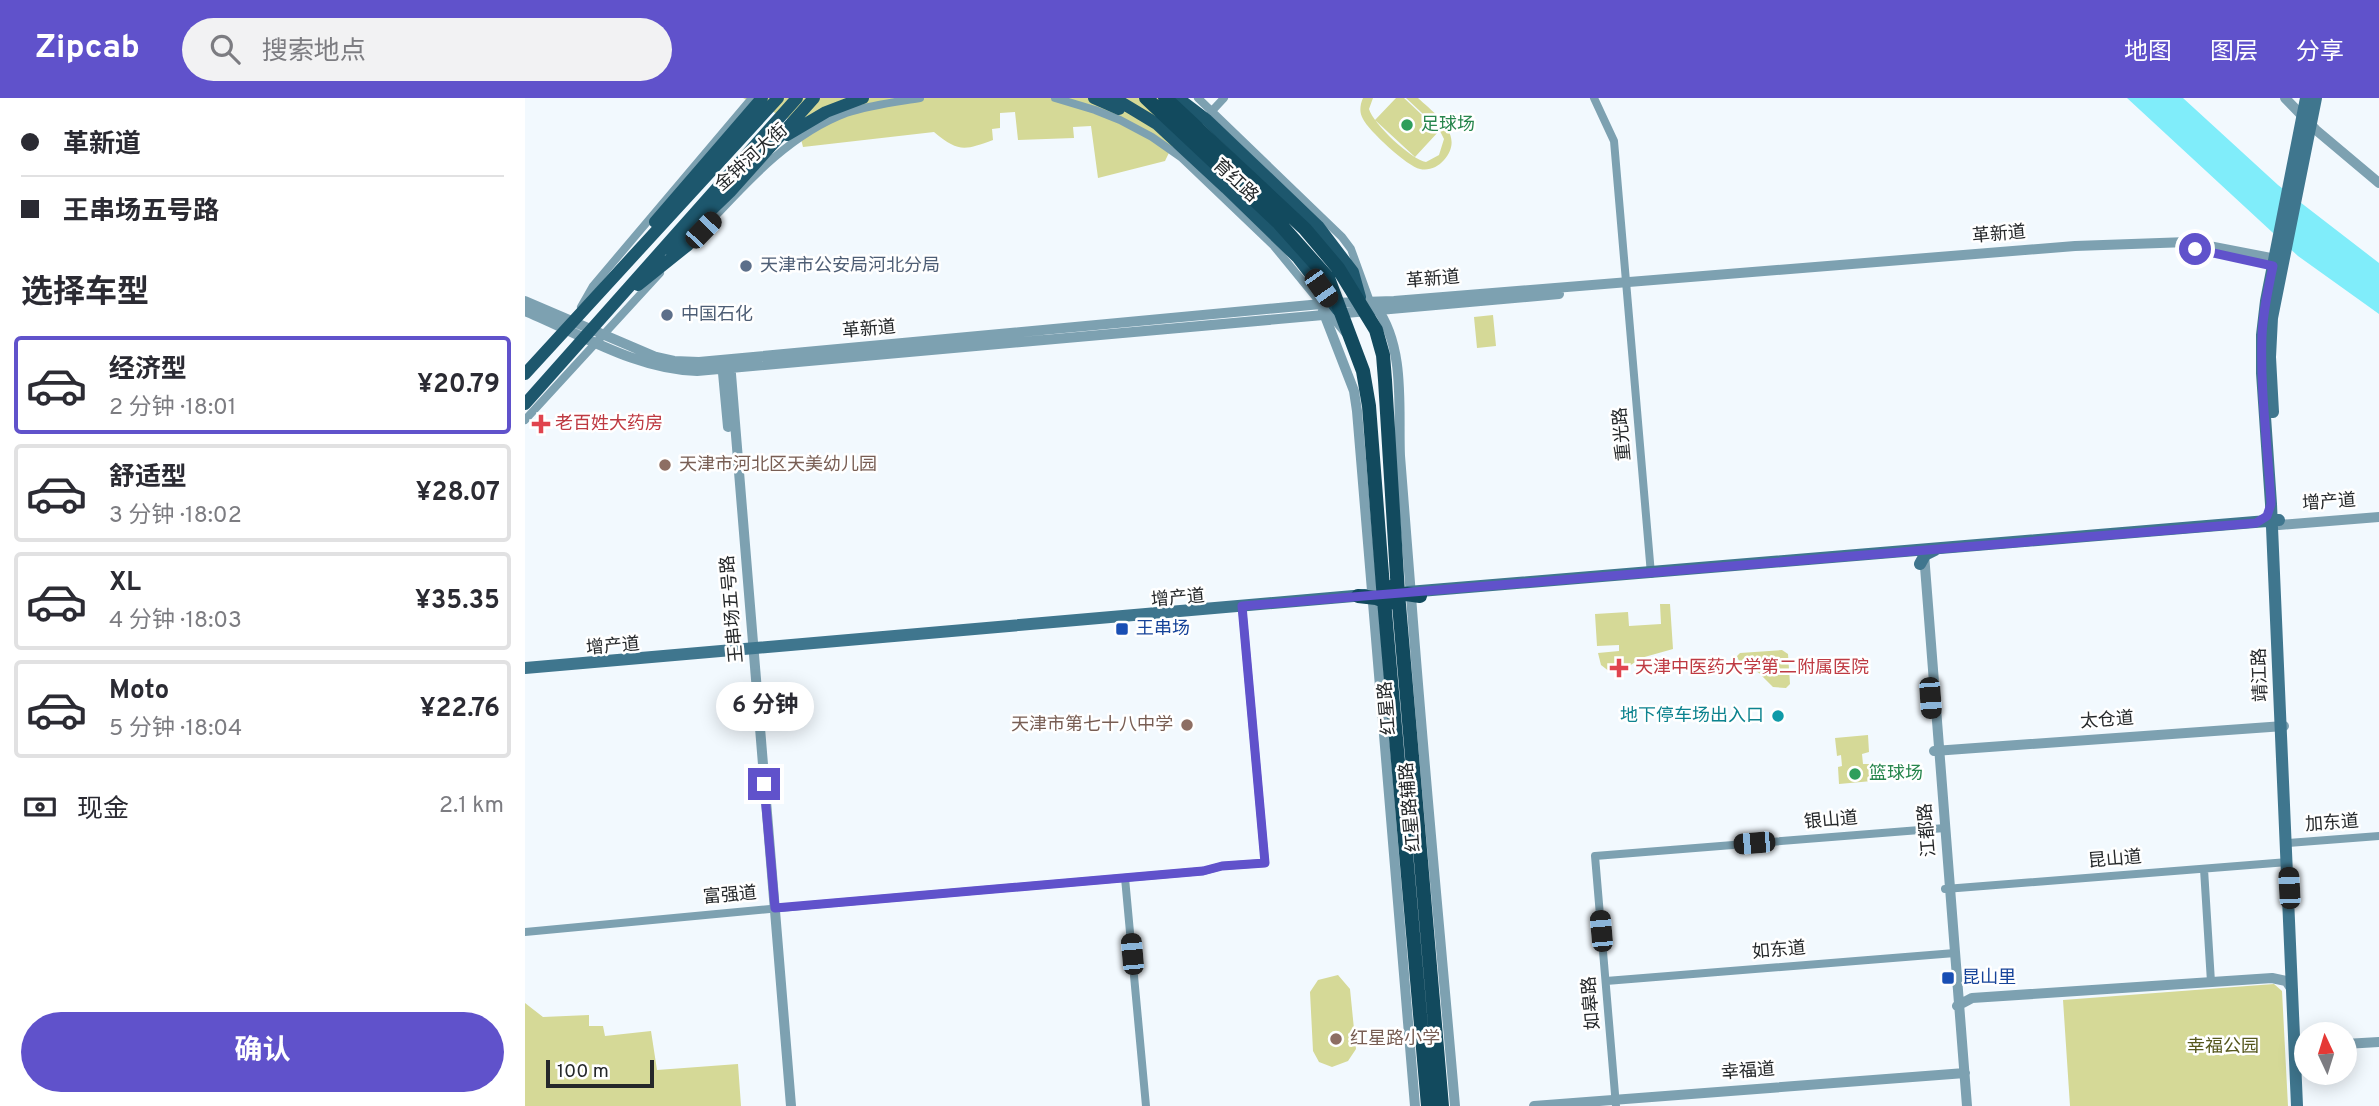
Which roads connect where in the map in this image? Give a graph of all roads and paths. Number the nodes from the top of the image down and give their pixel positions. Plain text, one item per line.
1 (752, 98) edge
2 (762, 98) edge
3 (778, 98) edge
4 (797, 98) edge
5 (814, 98) edge
6 (863, 98) edge
7 (920, 98) edge
8 (1055, 98) edge
9 (1094, 98) edge
10 (1114, 98) edge
11 (1146, 98) edge
12 (1165, 98) edge
13 (1178, 98) edge
14 (1198, 98) edge
15 (1224, 98) edge
16 (1594, 98) edge
17 (2287, 98) edge
18 (1211, 111) junction
19 (2311, 119) edge
20 (1173, 139) junction
21 (755, 163) junction
22 (2379, 176) edge
23 (2379, 183) edge
24 (678, 202) junction
25 (697, 216) junction
26 (1284, 218) junction
27 (688, 245) junction
28 (2279, 258) junction
29 (1627, 284) junction
30 (626, 292) junction
31 (525, 301) edge
32 (1368, 306) junction
33 (1331, 309) junction
34 (532, 313) edge
35 (549, 316) junction
36 (568, 325) junction
37 (594, 337) junction
38 (726, 365) junction
39 (525, 374) edge
40 (525, 404) edge
41 (525, 420) edge
42 (2275, 504) junction
43 (2379, 515) edge
44 (2270, 526) junction
45 (1923, 556) junction
46 (1389, 571) junction
47 (1651, 575) junction
48 (1393, 598) junction
49 (1243, 608) junction
50 (751, 651) junction
51 (525, 671) edge
52 (2282, 726) junction
53 (1936, 751) junction
54 (1942, 828) junction
55 (2379, 836) edge
56 (2288, 844) junction
57 (1595, 856) joint
58 (2287, 862) junction
59 (2204, 869) junction
60 (1125, 878) junction
61 (1948, 889) junction
62 (772, 908) junction
63 (525, 932) edge
64 (1953, 953) junction
65 (2290, 967) junction
66 (2273, 978) junction
67 (1606, 981) junction
68 (2211, 982) junction
69 (1959, 989) junction
70 (2293, 990) junction
71 (1972, 998) junction
72 (1957, 1006) junction
73 (2297, 1022) edge
74 (2379, 1041) edge
75 (2357, 1042) edge
76 (1959, 1071) junction
77 (2299, 1085) edge
78 (1614, 1104) edge
79 (785, 1106) edge
80 (792, 1106) edge
81 (1146, 1106) edge
82 (1415, 1106) edge
83 (1428, 1106) edge
84 (1442, 1106) edge
85 (1454, 1106) edge
86 (1534, 1106) edge
87 (1965, 1106) edge
88 (2299, 1106) edge

1 - 36 street, 金钟河大街
2 - 24 main road
3 - 24 main road, 金钟河大街
4 - 25 main road, 金钟河大街
5 - 21 main road
6 - 21 main road
7 - 27 street, 金钟河大街
8 - 33 street, 育红路
9 - 20 main road
10 - 20 main road
11 - 26 highway, 育红路
12 - 26 highway, 育红路
13 - 26 main road
14 - 18 street, 育红路
15 - 18 street
16 - 29 street, 重光路
17 - 19 street
18 - 32 street, 育红路
19 - 22 street
19 - 23 street
19 - 28 main road, 靖江路
20 - 26 main road
21 - 25 main road
24 - 36 main road, 金钟河大街
25 - 30 main road, 金钟河大街
26 - 32 highway, 育红路
26 - 33 highway, 育红路
27 - 30 main road
27 - 37 street, 金钟河大街
28 - 29 street, 革新道
28 - 42 main road, 靖江路
29 - 32 street, 革新道
29 - 47 street, 重光路
30 - 37 main road, 金钟河大街
31 - 35 street
32 - 33 street, 革新道
32 - 46 highway
32 - 48 street, 红星路辅路
33 - 38 street, 革新道
33 - 46 highway
33 - 48 street, 红星路辅路
34 - 35 street
35 - 36 street, 革新道
36 - 37 street, 革新道
36 - 39 main road, 金钟河大街
37 - 38 street, 革新道
37 - 40 main road, 金钟河大街
37 - 41 street, 金钟河大街
38 - 50 street, 王串场五号路
42 - 44 main road, 靖江路
42 - 44 main road
43 - 44 street, 增产道
44 - 45 main road, 增产道
44 - 52 main road, 靖江路
45 - 47 main road, 增产道
45 - 53 street, 江都路
46 - 48 highway
47 - 48 main road, 增产道
48 - 49 main road, 增产道
48 - 82 street, 红星路辅路
48 - 83 highway, 红星路
48 - 84 highway, 红星路
48 - 85 street, 红星路辅路
49 - 50 main road, 增产道
49 - 60 street, 富强道
50 - 51 main road, 增产道
50 - 62 street, 王串场五号路
52 - 53 street, 太仓道
52 - 56 main road, 靖江路
52 - 58 main road, 靖江路
53 - 54 street, 江都路
54 - 57 street, 银山道
54 - 61 street, 江都路
55 - 56 street, 加东道
56 - 58 main road, 靖江路
57 - 67 street, 如皋路
58 - 59 street, 昆山道
58 - 65 main road, 靖江路
58 - 70 main road, 靖江路
59 - 61 street, 昆山道
59 - 68 street
60 - 62 street, 富强道
60 - 81 street
61 - 64 street, 江都路
62 - 63 street, 富强道
62 - 79 street, 王串场五号路
62 - 80 street, 王串场五号路
64 - 67 street, 如东道
64 - 69 street, 江都路
64 - 72 street, 江都路
65 - 66 street
65 - 70 main road, 靖江路
66 - 68 street
66 - 70 street
67 - 78 street, 如皋路
68 - 71 street
69 - 71 street
69 - 72 street, 江都路
70 - 73 main road, 靖江路
71 - 72 street
72 - 76 street, 江都路
74 - 75 street
76 - 78 street, 幸福道
76 - 87 street, 江都路
77 - 88 main road, 靖江路
78 - 86 street, 幸福道

